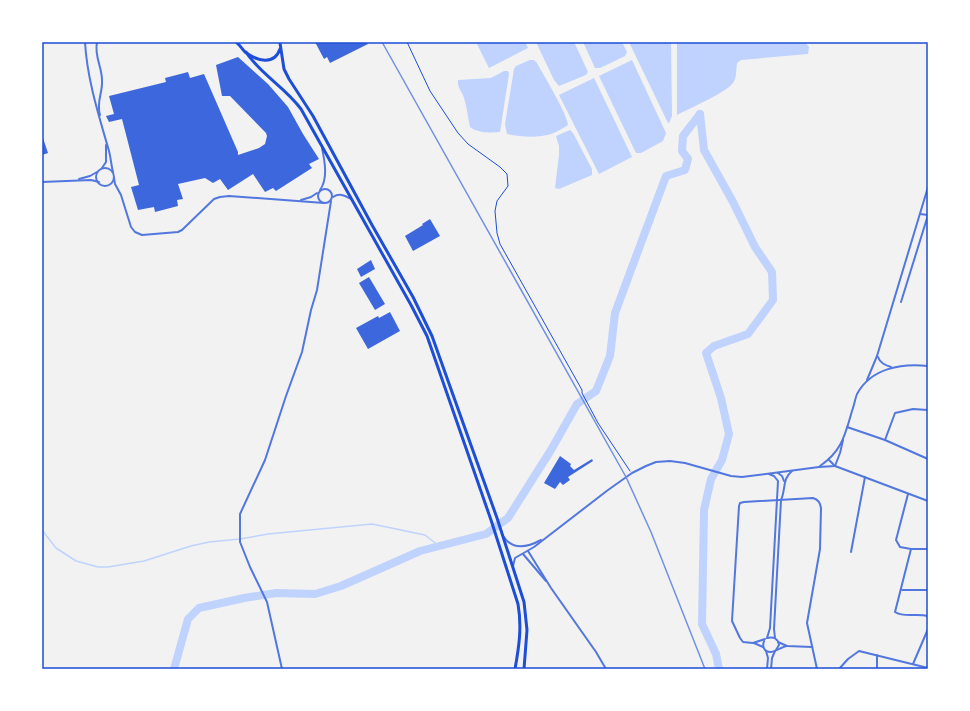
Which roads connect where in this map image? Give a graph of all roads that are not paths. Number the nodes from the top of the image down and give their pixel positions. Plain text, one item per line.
1 (85, 42) edge
2 (97, 42) edge
3 (236, 42) edge
4 (280, 42) edge
5 (246, 52) junction
6 (104, 135) junction
7 (106, 142) junction
8 (321, 143) junction
9 (99, 170) junction
10 (113, 172) junction
11 (114, 178) junction
12 (76, 180) junction
13 (42, 182) edge
14 (99, 182) junction
15 (928, 187) edge
16 (319, 191) junction
17 (331, 199) junction
18 (351, 199) junction
19 (296, 200) junction
20 (326, 203) junction
21 (329, 210) junction
22 (920, 214) junction
23 (928, 215) edge
24 (901, 302) dead end
25 (878, 356) junction
26 (928, 366) edge
27 (892, 368) junction
28 (867, 380) junction
29 (928, 410) edge
30 (847, 427) junction
31 (843, 440) junction
32 (884, 440) junction
33 (928, 459) edge
34 (829, 460) junction
35 (835, 466) junction
36 (819, 467) junction
37 (793, 470) junction
38 (784, 471) junction
39 (776, 472) junction
40 (769, 473) junction
41 (781, 474) junction
42 (865, 477) junction
43 (778, 481) junction
44 (784, 482) junction
45 (784, 493) junction
46 (777, 494) junction
47 (908, 494) junction
48 (777, 500) junction
49 (781, 500) junction
50 (792, 500) junction
51 (771, 501) junction
52 (928, 501) edge
53 (502, 533) junction
54 (548, 535) junction
55 (911, 549) junction
56 (928, 550) edge
57 (528, 551) junction
58 (851, 552) dead end
59 (523, 554) junction
60 (513, 568) junction
61 (552, 588) junction
62 (902, 590) junction
63 (928, 590) edge
64 (928, 618) edge
65 (928, 629) edge
66 (775, 638) junction
67 (766, 639) junction
68 (778, 642) junction
69 (753, 643) junction
70 (787, 646) junction
71 (812, 647) junction
72 (764, 649) junction
73 (776, 651) junction
74 (877, 655) junction
75 (913, 664) junction
76 (916, 665) junction
77 (928, 668) edge
78 (282, 669) edge
79 (515, 669) edge
80 (524, 669) edge
81 (606, 669) edge
82 (767, 669) edge
83 (771, 669) edge
84 (817, 669) edge
85 (839, 669) edge
86 (877, 669) edge
87 (916, 669) edge

1 - 6 street
2 - 6 street
3 - 5 main road
4 - 5 main road
4 - 53 main road
5 - 8 main road
6 - 7 street
7 - 9 street
7 - 10 street
8 - 16 street
8 - 18 main road
9 - 10 street
9 - 12 street
9 - 14 street
10 - 11 street
11 - 14 street
11 - 19 street
12 - 13 street
12 - 14 street
15 - 22 street
16 - 17 street
16 - 19 street
16 - 20 street
17 - 18 street
17 - 20 street
17 - 21 street
18 - 79 main road
19 - 20 street
20 - 21 street
21 - 78 street
22 - 23 street
22 - 25 street
23 - 24 street
25 - 27 street
25 - 28 street
26 - 27 street
27 - 28 street
28 - 30 street
29 - 32 street
30 - 31 street
30 - 32 street
31 - 34 street
31 - 35 street
32 - 33 street
34 - 35 street
34 - 36 street
35 - 36 street
35 - 42 street
36 - 37 street
37 - 38 street
37 - 44 street
38 - 39 street
38 - 41 street
39 - 40 street
39 - 41 street
40 - 43 street
40 - 54 street
41 - 43 street
41 - 44 street
42 - 47 street
42 - 58 street
43 - 46 street
44 - 45 street
45 - 49 street
45 - 50 street
46 - 48 street
46 - 49 street
46 - 51 street
47 - 52 street
47 - 55 street
48 - 49 street
48 - 51 street
48 - 67 street
49 - 50 street
49 - 66 street
50 - 71 street
51 - 69 street
53 - 54 street
53 - 60 main road
54 - 57 street
55 - 56 street
55 - 62 street
57 - 59 street
57 - 61 street
59 - 60 street
59 - 61 street
60 - 80 main road
61 - 81 street
62 - 63 street
62 - 64 street
65 - 75 street
66 - 67 street
66 - 68 street
67 - 69 street
67 - 72 street
68 - 70 street
68 - 73 street
69 - 72 street
70 - 71 street
70 - 73 street
71 - 84 street
72 - 73 street
72 - 82 street
73 - 83 street
74 - 75 street
74 - 85 street
74 - 86 street
75 - 76 street
76 - 77 street
76 - 87 street

